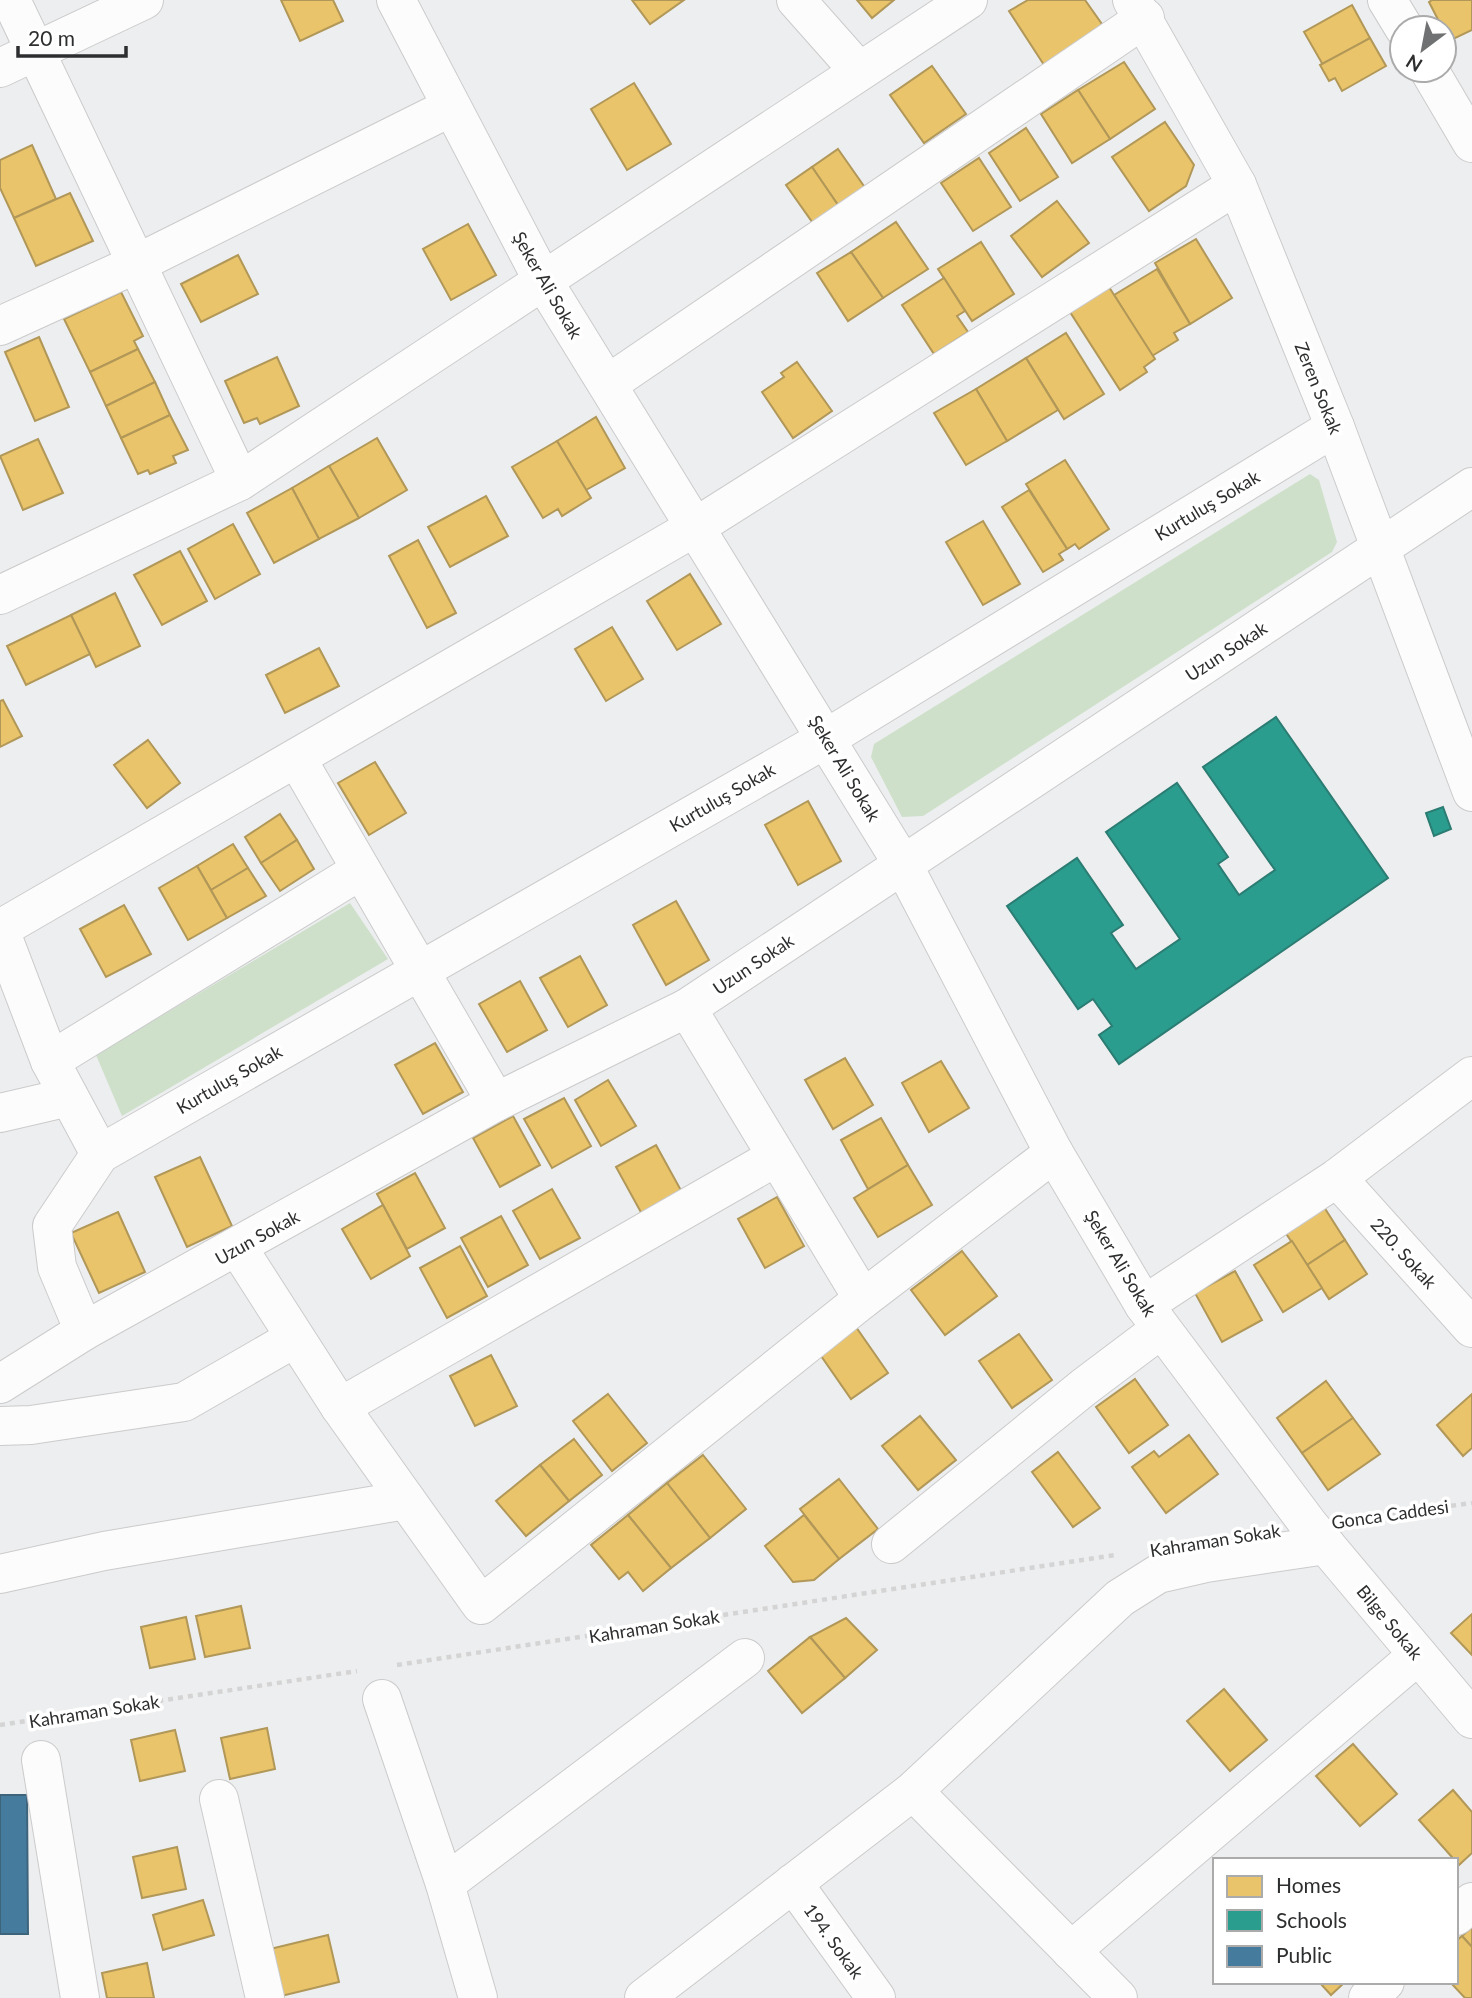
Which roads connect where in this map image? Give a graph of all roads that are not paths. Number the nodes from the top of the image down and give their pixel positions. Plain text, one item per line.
1 (11, 0) edge
2 (144, 0) edge
3 (396, 0) edge
4 (796, 0) edge
5 (968, 0) edge
6 (1138, 9) edge
7 (36, 51) junction
8 (0, 68) edge
9 (859, 71) junction
10 (1437, 84) edge
11 (451, 107) junction
12 (1472, 143) edge
13 (1237, 185) junction
14 (136, 264) junction
15 (542, 279) junction
16 (0, 326) edge
17 (608, 384) junction
18 (1335, 427) junction
19 (240, 481) junction
20 (1472, 487) edge
21 (697, 526) junction
22 (1380, 551) junction
23 (0, 595) edge
24 (827, 738) junction
25 (297, 759) junction
26 (1472, 792) edge
27 (902, 863) junction
28 (361, 870) junction
29 (0, 930) edge
30 (418, 969) junction
31 (687, 1008) junction
32 (50, 1061) junction
33 (1472, 1076) edge
34 (69, 1097) junction
35 (496, 1101) junction
36 (0, 1113) edge
37 (1054, 1153) junction
38 (100, 1154) junction
39 (776, 1157) junction
40 (1337, 1178) junction
41 (238, 1248) junction
42 (863, 1299) junction
43 (1153, 1317) junction
44 (1472, 1328) edge
45 (84, 1331) junction
46 (295, 1338) junction
47 (0, 1384) edge
48 (340, 1407) junction
49 (0, 1426) edge
50 (406, 1500) junction
51 (1317, 1535) junction
52 (891, 1544) dead end
53 (0, 1574) edge
54 (1418, 1656) junction
55 (745, 1658) dead end
56 (380, 1678) road end
57 (1472, 1719) edge
58 (41, 1760) dead end
59 (913, 1791) junction
60 (219, 1799) dead end
61 (793, 1883) junction
62 (445, 1884) junction
63 (1472, 1902) edge
64 (1458, 1914) edge
65 (1071, 1951) junction
66 (1383, 1984) edge
67 (863, 1993) edge
68 (80, 1998) edge
69 (265, 1998) edge
70 (478, 1998) edge
71 (644, 1998) edge
72 (1118, 1998) edge
73 (1368, 1998) edge

1 - 7 street
2 - 7 street
3 - 11 street, Şeker Ali Sokak
4 - 9 street
5 - 9 street
6 - 13 street, Zeren Sokak
6 - 17 street
7 - 8 street
7 - 14 street
9 - 15 street
10 - 12 street
11 - 14 street
11 - 15 street, Şeker Ali Sokak
13 - 18 street, Zeren Sokak
13 - 21 street
14 - 16 street
14 - 19 street
15 - 17 street, Şeker Ali Sokak
15 - 19 street
17 - 21 street, Şeker Ali Sokak
18 - 22 street, Zeren Sokak
18 - 24 street, Kurtuluş Sokak
19 - 23 street
20 - 22 street, Uzun Sokak
21 - 24 street, Şeker Ali Sokak
21 - 25 street
22 - 26 street, Zeren Sokak
22 - 27 street, Uzun Sokak
24 - 27 street, Şeker Ali Sokak
24 - 30 street, Kurtuluş Sokak
25 - 28 street
25 - 29 street
27 - 31 street, Uzun Sokak
27 - 37 street, Şeker Ali Sokak
28 - 30 street
28 - 32 street
29 - 32 street
30 - 35 street
30 - 38 street, Kurtuluş Sokak
31 - 35 street, Uzun Sokak
31 - 39 street
32 - 34 street
33 - 40 street
34 - 36 street
34 - 38 street
35 - 41 street, Uzun Sokak
37 - 42 street
37 - 43 street, Şeker Ali Sokak
38 - 45 street
39 - 42 street
39 - 48 street
40 - 43 street
40 - 44 street, 220. Sokak
41 - 45 street, Uzun Sokak
41 - 46 street
42 - 50 street
43 - 51 street, Şeker Ali Sokak
43 - 52 street
45 - 47 street, Uzun Sokak
46 - 48 street
46 - 49 street
48 - 50 street
50 - 53 street
51 - 54 street, Bilge Sokak
51 - 59 street
54 - 57 street, Bilge Sokak
54 - 65 street
55 - 62 street
56 - 62 street
58 - 68 street
59 - 61 street
59 - 65 street
60 - 69 street
61 - 67 street, 194. Sokak
61 - 71 street
62 - 70 street
63 - 64 street
65 - 72 street
66 - 73 street

